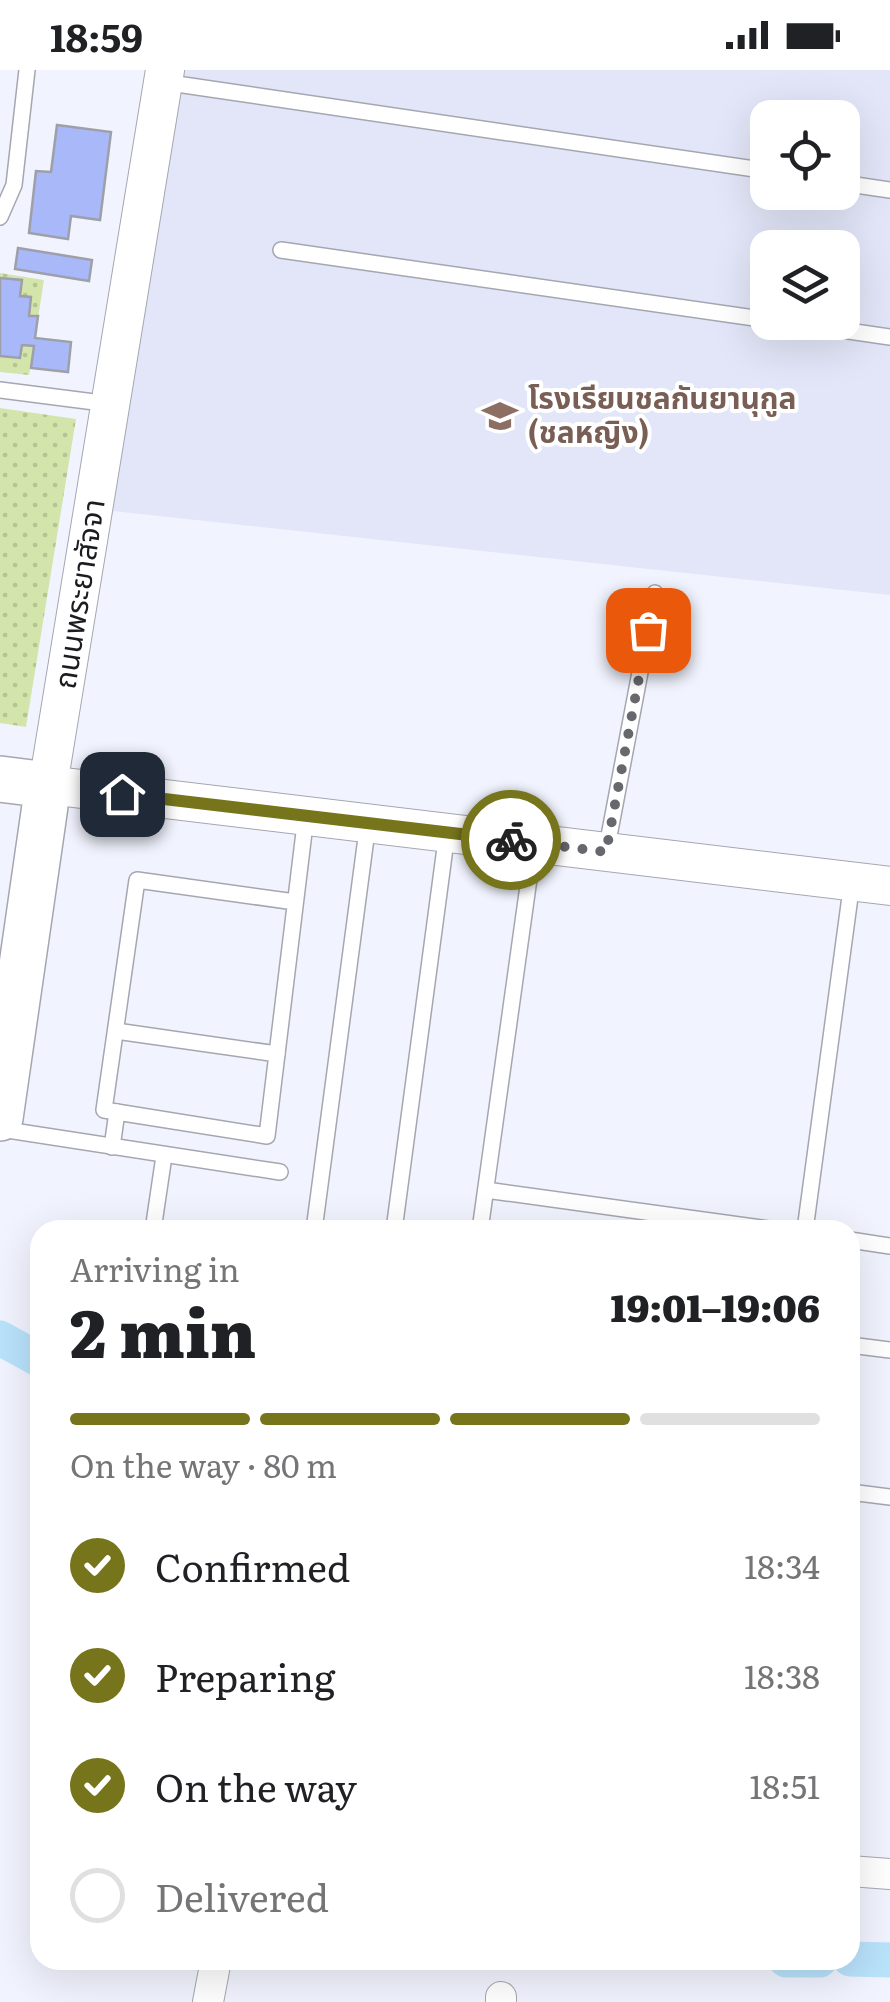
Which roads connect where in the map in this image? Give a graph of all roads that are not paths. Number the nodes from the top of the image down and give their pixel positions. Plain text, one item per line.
1 (26, 70) edge
2 (164, 76) edge
3 (750, 169) edge
4 (860, 185) edge
5 (890, 190) edge
6 (0, 217) edge
7 (280, 250) dead end
8 (750, 317) edge
9 (860, 333) edge
10 (890, 337) edge
11 (0, 390) edge
12 (111, 405) junction
13 (655, 593) dead end
14 (0, 779) edge
15 (48, 784) junction
16 (306, 816) junction
17 (368, 824) junction
18 (447, 833) junction
19 (534, 843) junction
20 (606, 852) junction
21 (852, 881) junction
22 (890, 886) edge
23 (295, 902) junction
24 (116, 1031) junction
25 (277, 1054) junction
26 (117, 1112) junction
27 (0, 1118) edge
28 (0, 1129) edge
29 (112, 1147) junction
30 (164, 1156) junction
31 (280, 1172) dead end
32 (486, 1190) junction
33 (155, 1220) edge
34 (315, 1220) edge
35 (395, 1220) edge
36 (482, 1220) edge
37 (704, 1220) edge
38 (806, 1220) edge
39 (860, 1242) edge
40 (890, 1246) edge
41 (860, 1346) edge
42 (890, 1350) edge
43 (860, 1493) edge
44 (890, 1497) edge
45 (860, 1872) edge
46 (890, 1874) edge
47 (214, 1970) edge
48 (208, 2002) edge

1 - 6 lane
2 - 3 lane
2 - 12 street, ถนนพระยาสัจจา
4 - 5 lane
7 - 8 lane
9 - 10 lane
11 - 12 lane
12 - 15 street, ถนนพระยาสัจจา
13 - 20 lane
14 - 15 main road
15 - 16 street
15 - 27 main road, ถนนพระยาสัจจา
16 - 17 street
16 - 23 lane
17 - 18 street
17 - 34 lane
18 - 19 street
18 - 35 lane
19 - 20 street
19 - 32 lane
20 - 21 street
21 - 22 street
21 - 38 lane
23 - 24 lane
23 - 25 lane
24 - 25 lane
24 - 26 lane
25 - 26 lane
26 - 29 lane
28 - 29 lane
29 - 30 lane
30 - 31 lane
30 - 33 lane
32 - 36 lane
32 - 37 lane
39 - 40 lane
41 - 42 lane
43 - 44 lane
45 - 46 street
47 - 48 street

